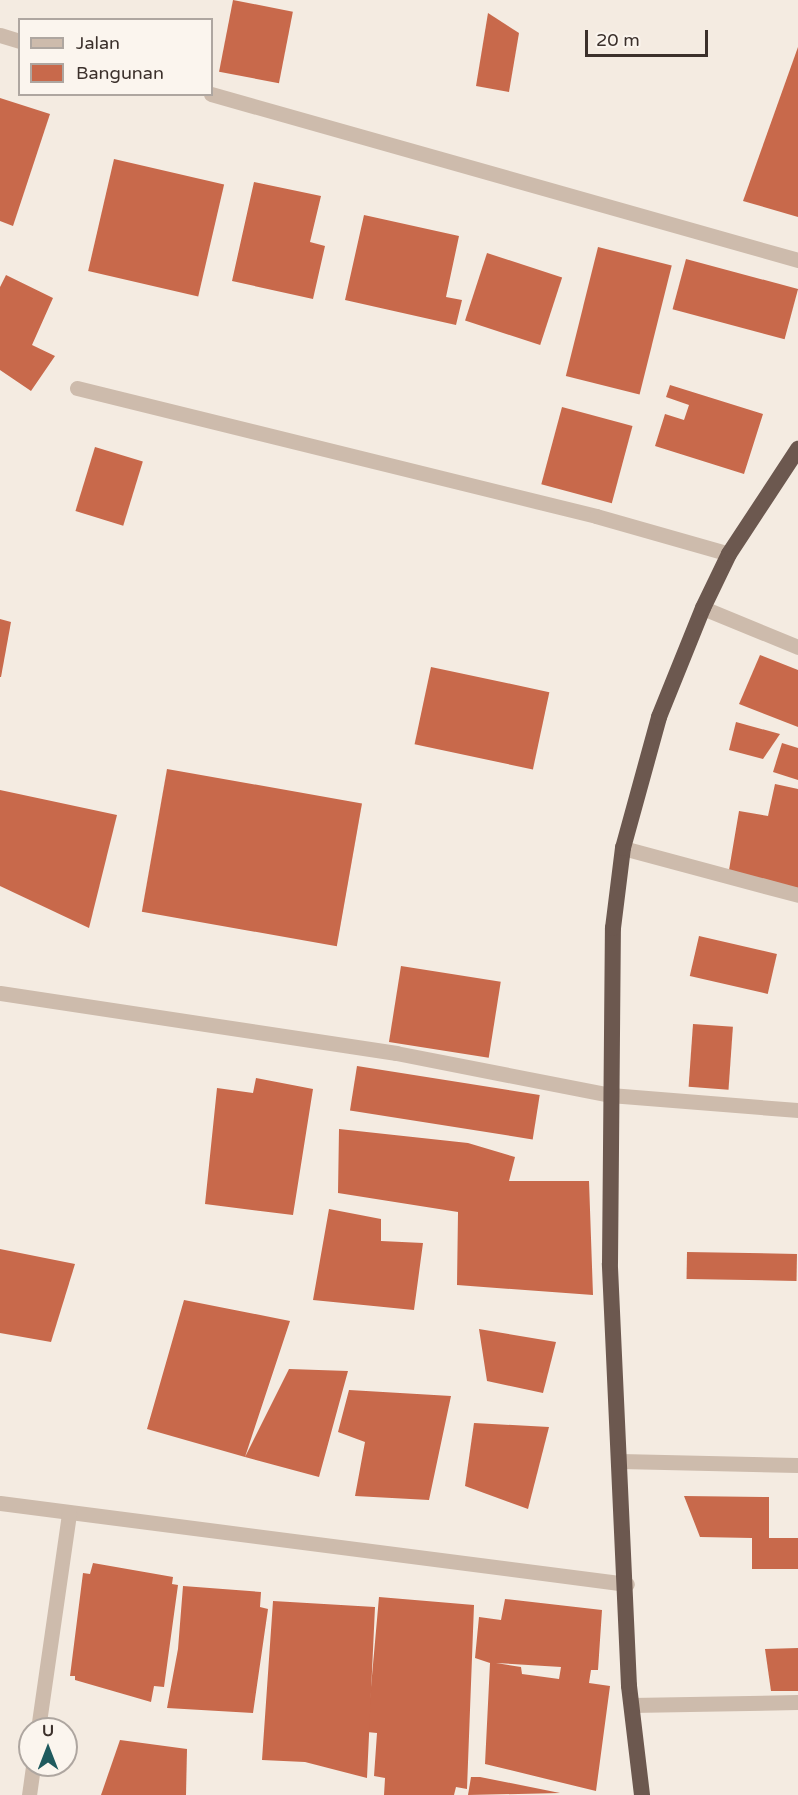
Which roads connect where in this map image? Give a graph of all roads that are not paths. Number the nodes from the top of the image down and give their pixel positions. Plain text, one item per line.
1 (0, 36) edge
2 (18, 40) edge
3 (213, 95) edge
4 (798, 260) edge
5 (77, 388) dead end
6 (798, 449) edge
7 (729, 554) junction
8 (703, 608) junction
9 (798, 647) edge
10 (623, 848) junction
11 (798, 895) edge
12 (0, 993) edge
13 (610, 1095) junction
14 (798, 1110) edge
15 (620, 1461) junction
16 (798, 1466) edge
17 (0, 1503) edge
18 (69, 1513) junction
19 (627, 1584) junction
20 (798, 1702) edge
21 (631, 1705) junction
22 (40, 1717) edge
23 (31, 1777) edge
24 (29, 1795) edge
25 (642, 1795) edge

1 - 2 street
3 - 4 street
5 - 7 street
6 - 7 highway
7 - 8 highway
8 - 9 street
8 - 10 highway
10 - 11 street
10 - 13 highway
12 - 13 street
13 - 14 street
13 - 15 highway
15 - 16 street
15 - 19 highway
17 - 18 street
18 - 19 street
18 - 22 street
19 - 21 highway
20 - 21 street
21 - 25 highway
23 - 24 street

